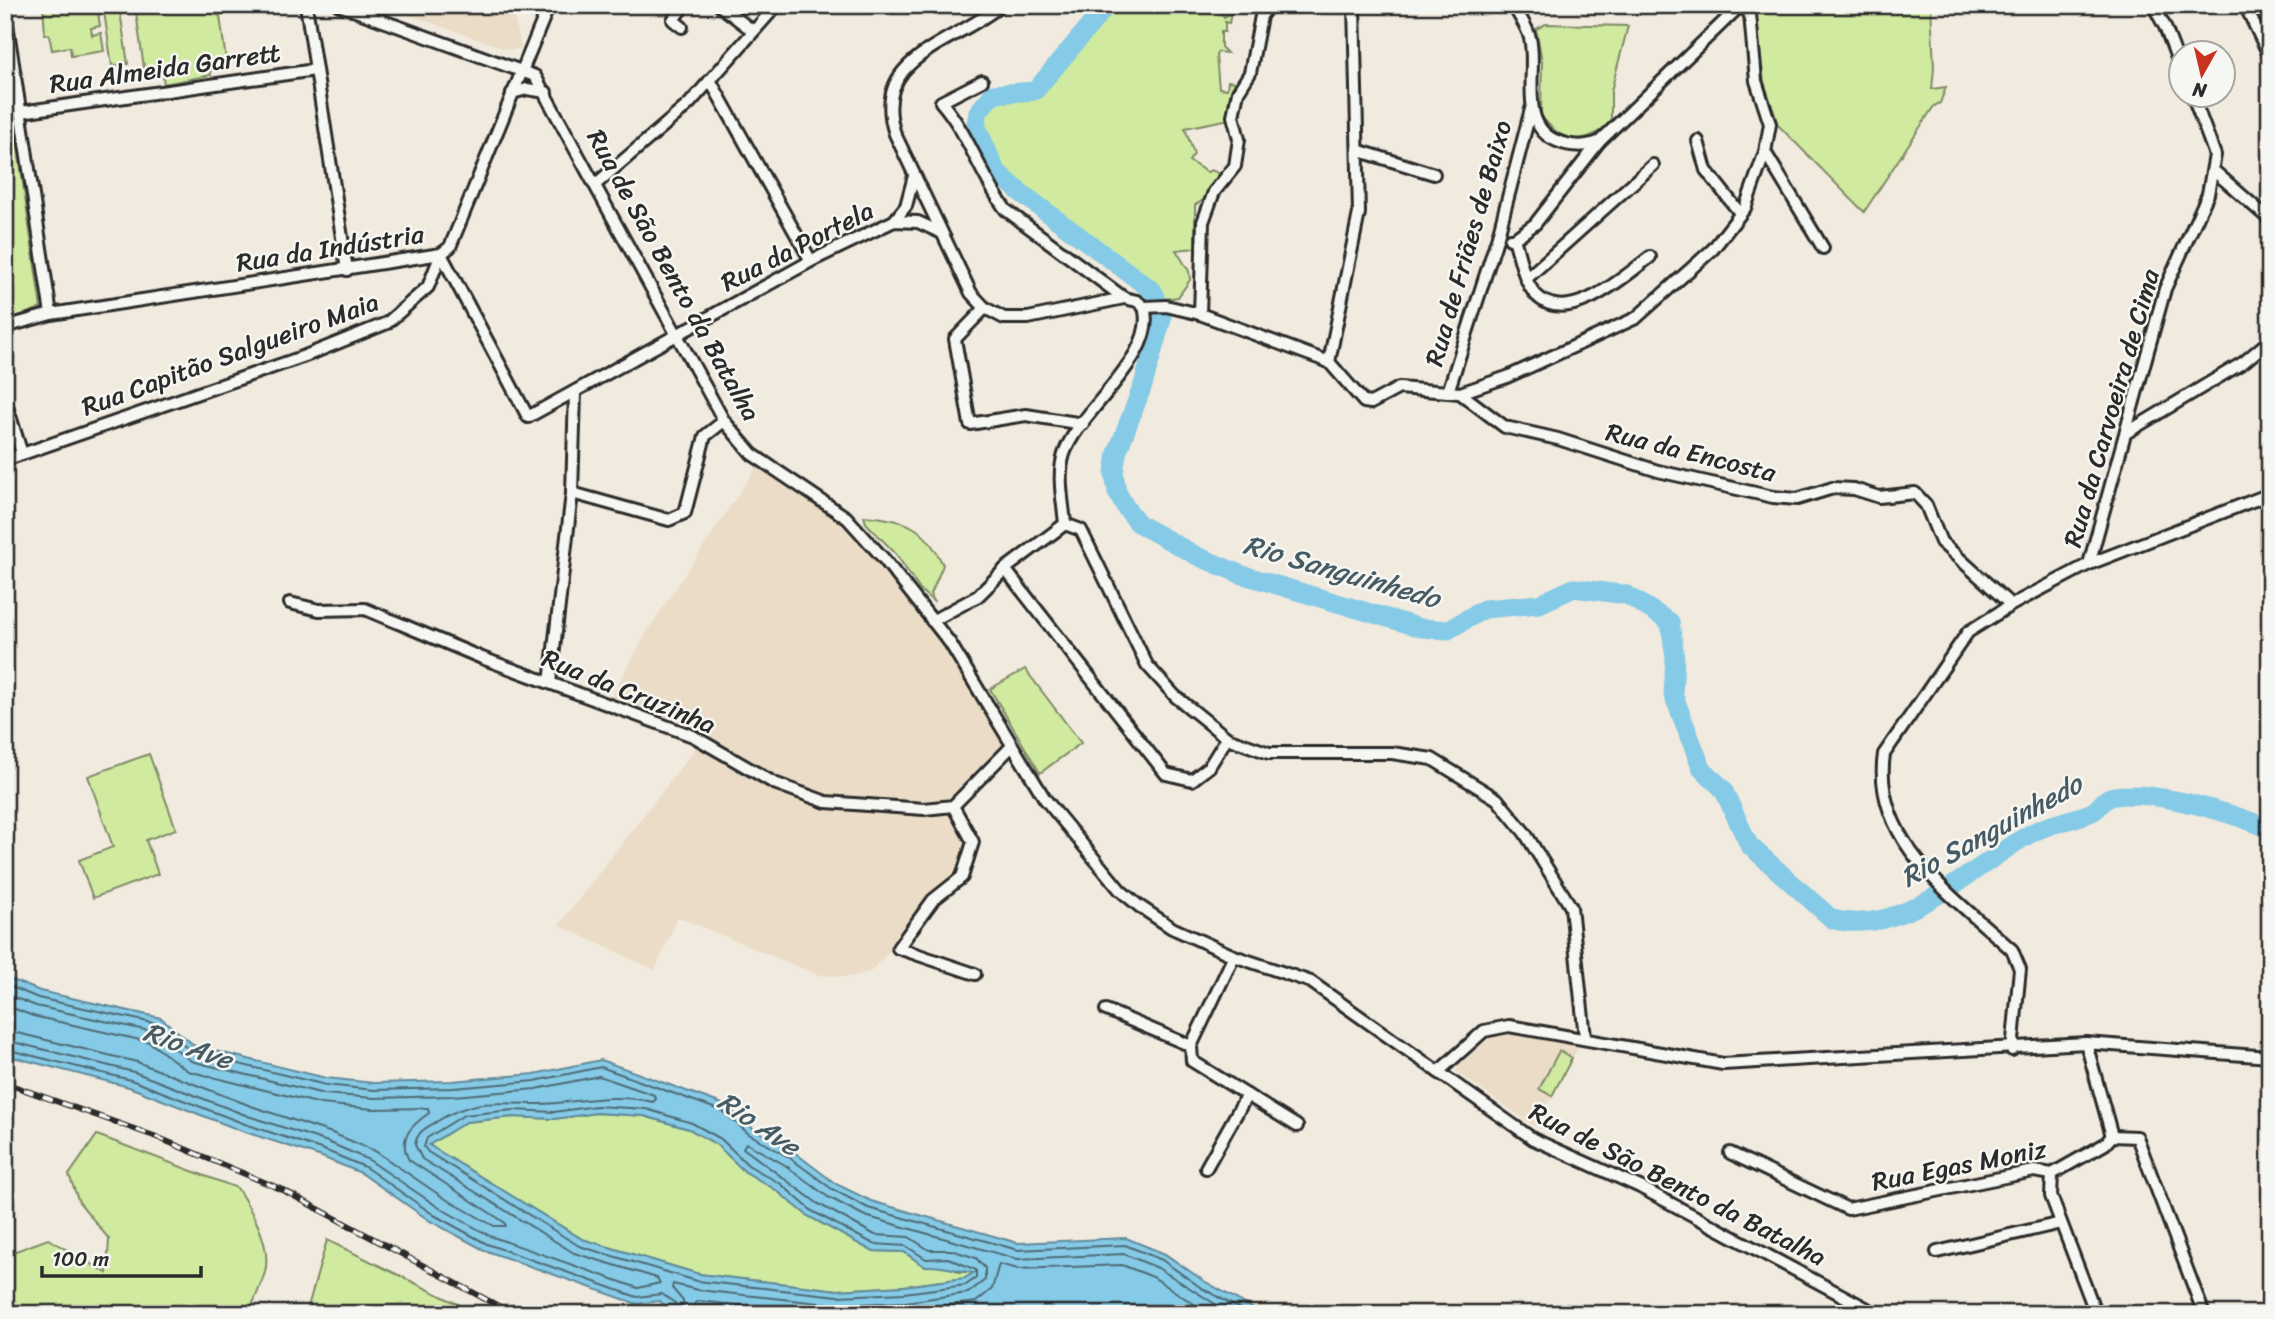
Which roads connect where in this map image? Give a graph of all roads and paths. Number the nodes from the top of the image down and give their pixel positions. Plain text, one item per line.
1 (306, 5) edge
2 (339, 5) edge
3 (549, 5) edge
4 (684, 5) edge
5 (778, 5) edge
6 (1002, 5) edge
7 (1269, 5) edge
8 (1354, 5) edge
9 (1513, 5) edge
10 (1741, 5) edge
11 (2153, 5) edge
12 (2245, 5) edge
13 (722, 7) edge
14 (5, 11) edge
15 (682, 27) dead end
16 (752, 32) junction
17 (2169, 38) edge
18 (2270, 57) edge
19 (315, 70) junction
20 (522, 70) junction
21 (710, 80) junction
22 (982, 81) dead end
23 (546, 92) junction
24 (512, 93) junction
25 (1532, 108) junction
26 (2198, 108) edge
27 (21, 112) junction
28 (1698, 141) dead end
29 (1599, 142) junction
30 (1360, 150) junction
31 (1765, 152) junction
32 (1653, 165) dead end
33 (2213, 170) junction
34 (1434, 174) dead end
35 (915, 176) junction
36 (596, 184) junction
37 (1740, 213) junction
38 (2270, 220) edge
39 (894, 221) junction
40 (942, 233) junction
41 (1498, 236) junction
42 (1514, 239) junction
43 (1823, 248) dead end
44 (441, 254) junction
45 (1650, 257) dead end
46 (811, 261) junction
47 (347, 270) junction
48 (1527, 278) junction
49 (1124, 298) junction
50 (1147, 307) junction
51 (985, 308) junction
52 (51, 314) junction
53 (1200, 314) junction
54 (5, 327) edge
55 (678, 335) junction
56 (2270, 340) edge
57 (1329, 362) junction
58 (1454, 392) junction
59 (575, 393) junction
60 (5, 400) edge
61 (724, 421) junction
62 (1083, 424) junction
63 (2126, 433) junction
64 (22, 454) junction
65 (5, 460) edge
66 (572, 493) junction
67 (2270, 494) edge
68 (1065, 524) junction
69 (2089, 564) junction
70 (1005, 569) junction
71 (290, 603) dead end
72 (2011, 605) junction
73 (932, 621) junction
74 (550, 683) junction
75 (1227, 738) junction
76 (1012, 746) junction
77 (953, 806) junction
78 (1234, 956) junction
79 (975, 974) dead end
80 (1106, 1010) dead end
81 (1585, 1037) junction
82 (2086, 1043) junction
83 (1191, 1046) junction
84 (2012, 1049) junction
85 (2270, 1057) edge
86 (1438, 1072) junction
87 (1247, 1095) junction
88 (1297, 1126) dead end
89 (2112, 1136) junction
90 (1730, 1153) dead end
91 (1206, 1168) dead end
92 (2052, 1174) junction
93 (2061, 1223) junction
94 (1937, 1252) dead end
95 (1877, 1314) edge
96 (2096, 1314) edge
97 (2204, 1314) edge

1 - 19 street
2 - 20 street
3 - 20 street, Rua da Indústria
4 - 15 street
5 - 16 street
6 - 35 street
7 - 53 street
8 - 30 street
9 - 25 street, Rua de Friães de Baixo
10 - 29 street
10 - 31 street
11 - 17 street
12 - 18 street
13 - 16 street
14 - 27 street
16 - 21 street
19 - 27 street, Rua Almeida Garrett
19 - 47 street
20 - 23 street, Rua de São Bento da Batalha
20 - 24 street, Rua da Indústria
21 - 36 street
21 - 46 street
22 - 49 street
23 - 24 street
23 - 36 street, Rua de São Bento da Batalha
24 - 44 street, Rua da Indústria
25 - 29 street
25 - 41 street, Rua de Friães de Baixo
26 - 33 street, Rua da Carvoeira de Cima
27 - 52 street
28 - 37 street
29 - 42 street
30 - 34 street
30 - 57 street
31 - 37 street
31 - 43 street
32 - 48 street
33 - 38 street
33 - 63 street, Rua da Carvoeira de Cima
35 - 39 street
35 - 40 street
36 - 55 street, Rua de São Bento da Batalha
37 - 58 street
39 - 40 street, Rua da Portela
39 - 46 street, Rua da Portela
40 - 51 street
41 - 42 street
41 - 58 street, Rua de Friães de Baixo
42 - 48 street
44 - 47 street, Rua da Indústria
44 - 59 street, Rua da Portela
44 - 64 street, Rua Capitão Salgueiro Maia
45 - 48 street
46 - 55 street, Rua da Portela
47 - 52 street, Rua da Indústria
49 - 50 street
49 - 51 street
50 - 53 street
50 - 62 street
51 - 62 street
52 - 54 street, Rua da Indústria
53 - 57 street
55 - 59 street, Rua da Portela
55 - 61 street, Rua de São Bento da Batalha
56 - 63 street
57 - 58 street
58 - 72 street, Rua da Encosta
59 - 66 street
60 - 64 street
61 - 66 street
61 - 73 street, Rua de São Bento da Batalha
62 - 68 street
63 - 69 street, Rua da Carvoeira de Cima
64 - 65 street, Rua Capitão Salgueiro Maia
66 - 74 street
67 - 69 street
68 - 70 street
68 - 75 street
69 - 72 street, Rua da Carvoeira de Cima
70 - 73 street
70 - 75 street
71 - 74 street, Rua da Cruzinha
72 - 84 street, Rua da Carvoeira de Cima
73 - 76 street, Rua de São Bento da Batalha
74 - 77 street, Rua da Cruzinha
75 - 81 street
76 - 77 street
76 - 78 street, Rua de São Bento da Batalha
77 - 79 street
78 - 83 street
78 - 86 street, Rua de São Bento da Batalha
80 - 83 street
81 - 84 street
81 - 86 street
82 - 84 street
82 - 85 street
82 - 89 street
83 - 87 street
86 - 95 street, Rua de São Bento da Batalha
87 - 88 street
87 - 91 street
89 - 92 street, Rua Egas Moniz
89 - 97 street
90 - 92 street, Rua Egas Moniz
92 - 93 street
93 - 94 street
93 - 96 street

